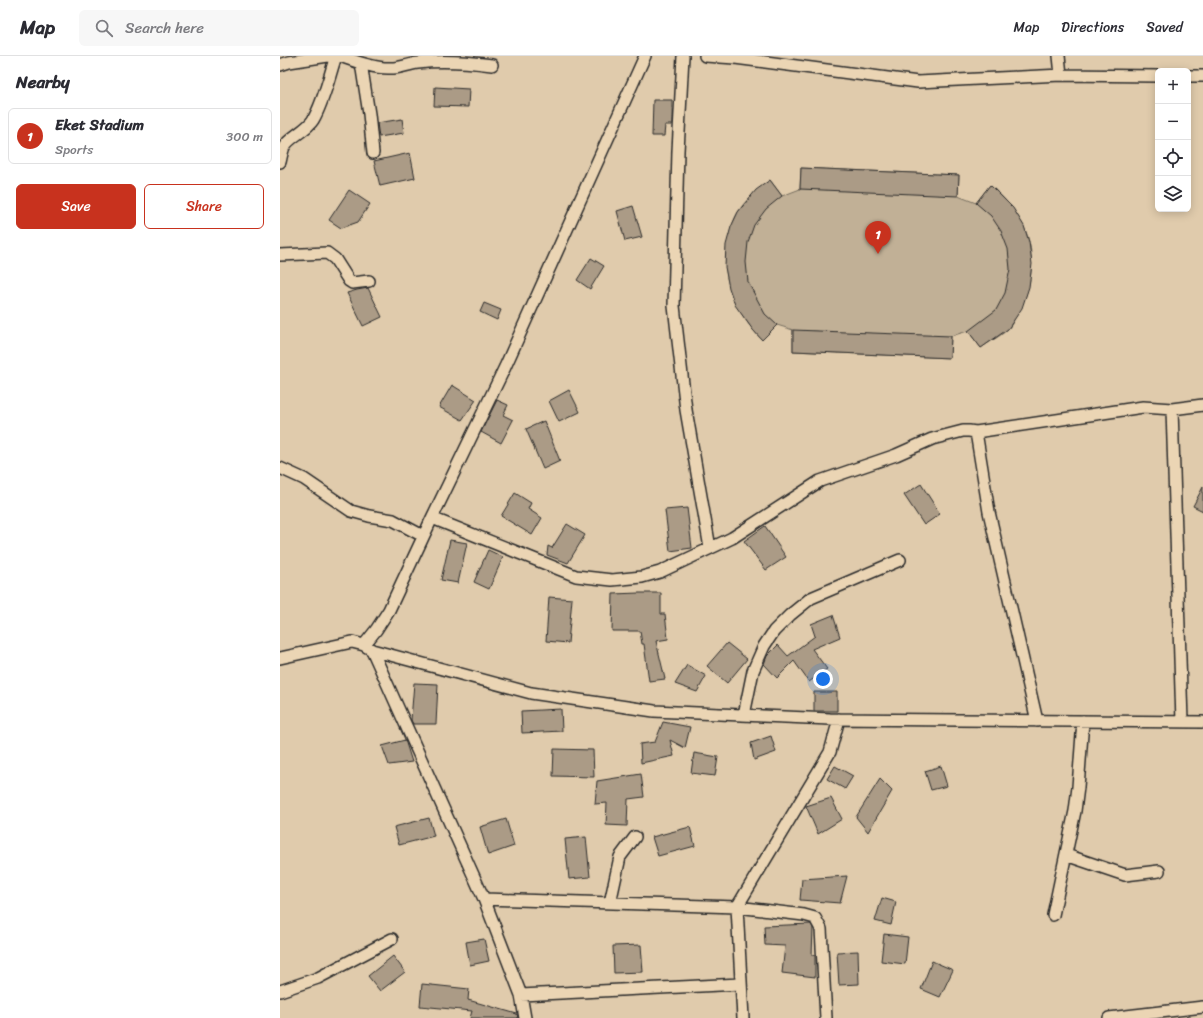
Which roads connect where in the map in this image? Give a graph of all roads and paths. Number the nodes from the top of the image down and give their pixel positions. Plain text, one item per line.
1 (328, 56) edge
2 (336, 56) edge
3 (340, 56) edge
4 (646, 56) edge
5 (683, 56) edge
6 (705, 56) edge
7 (1059, 56) edge
8 (361, 63) junction
9 (280, 65) edge
10 (492, 65) dead end
11 (1061, 75) junction
12 (1155, 76) edge
13 (1191, 76) edge
14 (1203, 76) edge
15 (373, 153) dead end
16 (280, 162) edge
17 (280, 255) edge
18 (369, 281) dead end
19 (1203, 404) edge
20 (1172, 409) junction
21 (976, 432) junction
22 (280, 468) edge
23 (432, 518) junction
24 (423, 536) junction
25 (710, 548) junction
26 (900, 560) dead end
27 (368, 648) junction
28 (280, 658) edge
29 (744, 715) junction
30 (839, 719) junction
31 (1037, 721) junction
32 (1182, 721) junction
33 (1083, 722) junction
34 (1203, 722) edge
35 (635, 837) dead end
36 (1066, 855) junction
37 (1159, 871) dead end
38 (484, 899) junction
39 (610, 903) junction
40 (737, 907) junction
41 (1053, 915) dead end
42 (392, 939) dead end
43 (740, 984) junction
44 (280, 991) edge
45 (521, 995) junction
46 (1203, 1007) edge
47 (525, 1018) edge
48 (743, 1018) edge
49 (826, 1018) edge
50 (1109, 1018) edge

1 - 9 street
2 - 16 street
3 - 8 street
4 - 23 street
5 - 25 street
6 - 11 street
7 - 11 street
8 - 10 street
8 - 15 street
11 - 12 street
13 - 14 street
17 - 18 street
19 - 20 street
20 - 21 street
20 - 32 street
21 - 25 street
21 - 31 street
22 - 24 street
23 - 24 street
23 - 25 street
24 - 27 street
26 - 29 street
27 - 28 street
27 - 29 street
27 - 38 street
29 - 30 street
30 - 31 street
30 - 40 street
31 - 33 street
32 - 33 street
32 - 34 street
33 - 36 street
35 - 39 street
36 - 37 street
36 - 41 street
38 - 39 street
38 - 45 street
39 - 40 street
40 - 43 street
40 - 49 street
42 - 44 street
43 - 45 street
43 - 48 street
45 - 47 street
46 - 50 street

